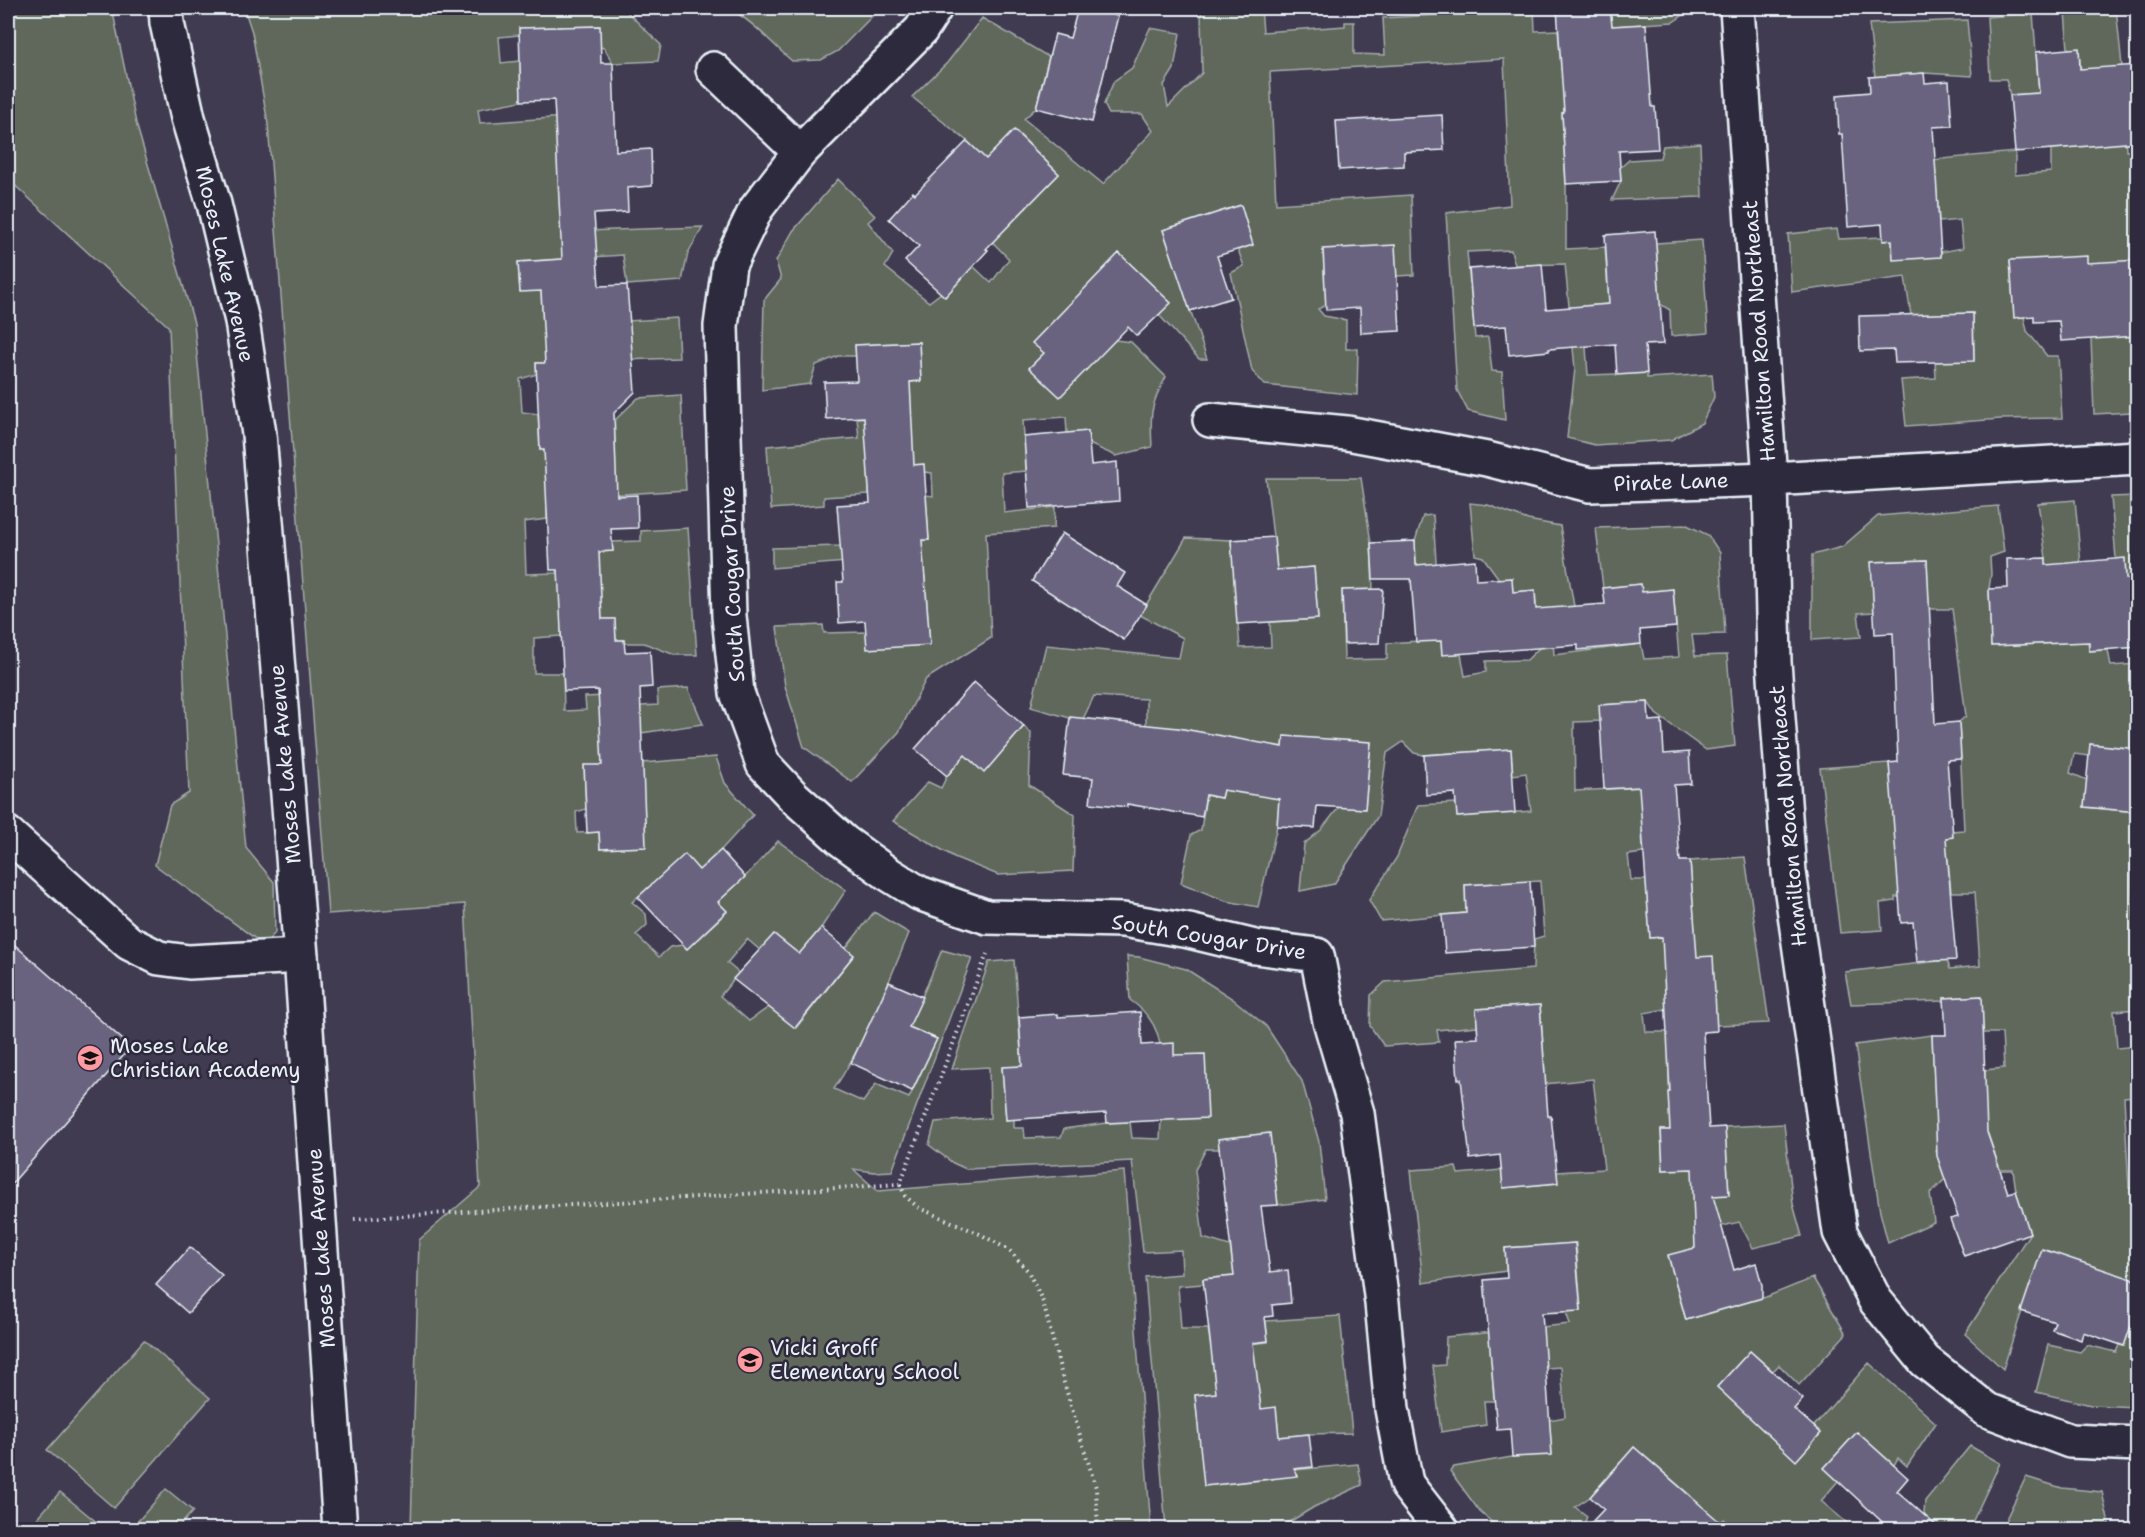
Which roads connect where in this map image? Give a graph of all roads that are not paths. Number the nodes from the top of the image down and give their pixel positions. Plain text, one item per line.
1 (166, 8) edge
2 (935, 8) edge
3 (1737, 8) edge
4 (713, 69) dead end
5 (800, 152) junction
6 (1210, 420) dead end
7 (2138, 458) edge
8 (1770, 479) junction
9 (8, 834) edge
10 (301, 956) junction
11 (2138, 1444) edge
12 (340, 1530) edge
13 (1442, 1530) edge

1 - 10 street, Moses Lake Avenue
2 - 5 street, South Cougar Drive
3 - 8 street, Hamilton Road Northeast
4 - 5 street
5 - 13 street, South Cougar Drive
6 - 8 street, Pirate Lane
7 - 8 street, Pirate Lane
8 - 11 street, Hamilton Road Northeast
9 - 10 street
10 - 12 street, Moses Lake Avenue

